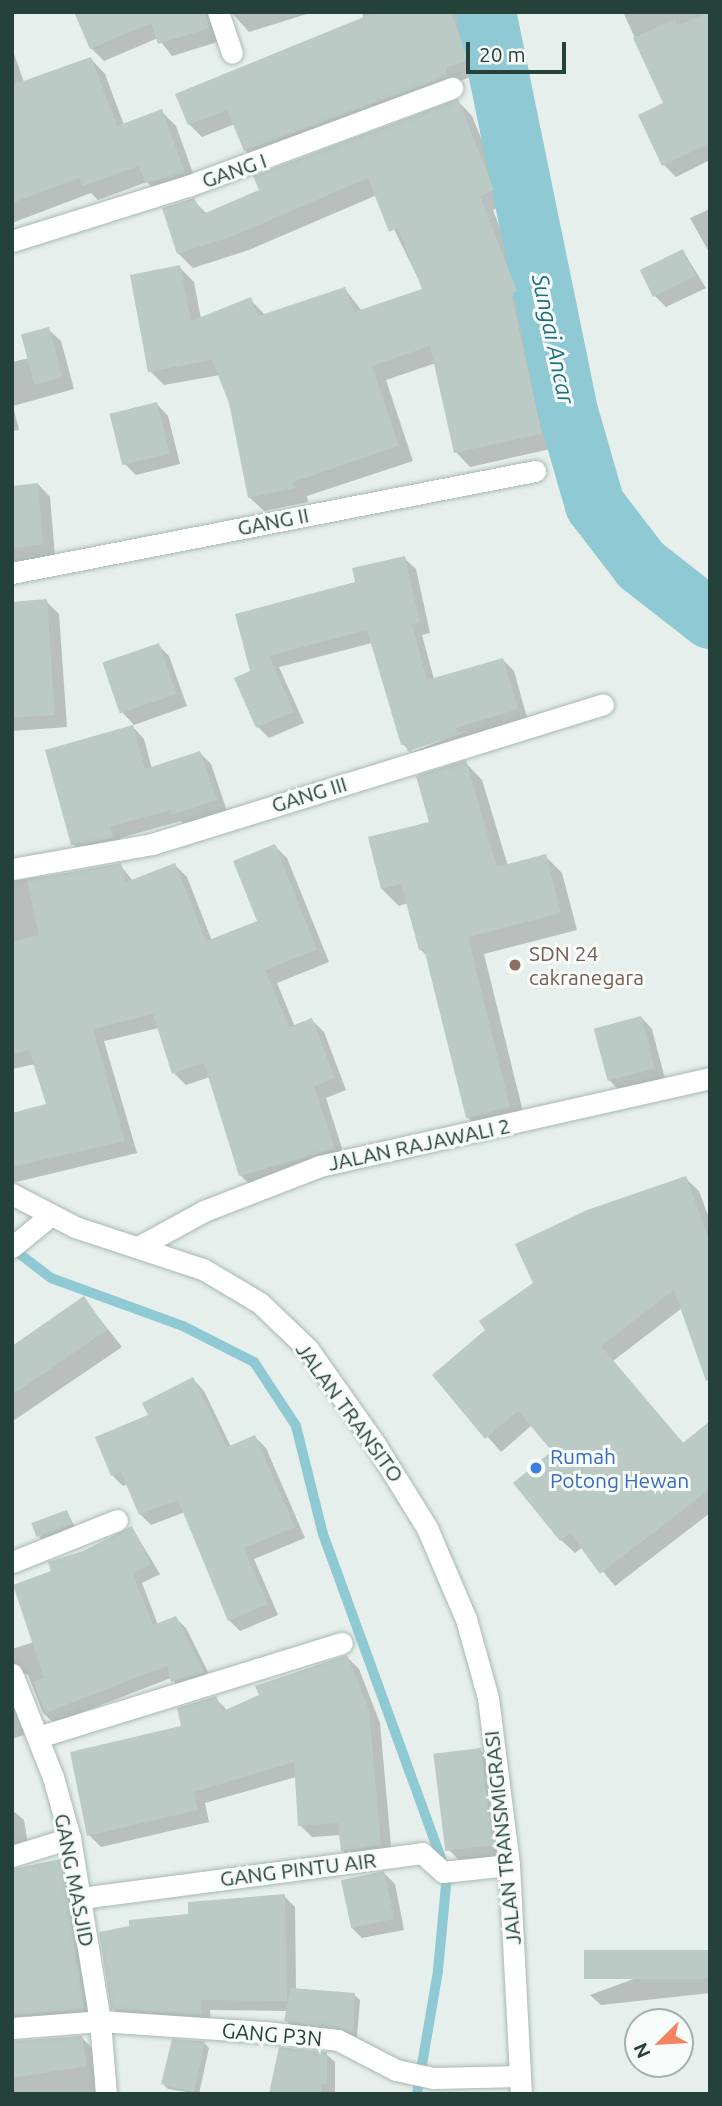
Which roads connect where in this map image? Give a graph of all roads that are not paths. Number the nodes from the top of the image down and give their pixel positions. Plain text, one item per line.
1 (218, 12) edge
2 (232, 52) dead end
3 (452, 89) dead end
4 (12, 241) edge
5 (535, 471) dead end
6 (12, 573) edge
7 (603, 704) dead end
8 (12, 869) edge
9 (710, 1078) edge
10 (12, 1194) edge
11 (44, 1222) junction
12 (140, 1246) junction
13 (12, 1247) edge
14 (117, 1520) dead end
15 (12, 1562) edge
16 (342, 1643) dead end
17 (481, 1667) joint
18 (12, 1674) edge
19 (38, 1737) junction
20 (70, 1838) junction
21 (12, 1856) edge
22 (509, 1865) junction
23 (81, 1898) junction
24 (100, 2021) junction
25 (12, 2028) edge
26 (435, 2083) edge
27 (520, 2085) edge
28 (106, 2094) edge

1 - 2 street
3 - 4 street, GANG I
5 - 6 street, GANG II
7 - 8 street, GANG III
9 - 12 street, JALAN RAJAWALI 2
10 - 11 street, JALAN TRANSITO
11 - 12 street, JALAN TRANSITO
11 - 13 street
12 - 17 street, JALAN TRANSITO
14 - 15 street
16 - 19 street
17 - 22 street, JALAN TRANSMIGRASI
18 - 19 street, GANG MASJID
19 - 20 street, GANG MASJID
20 - 21 street
20 - 23 street, GANG MASJID
22 - 23 street, GANG PINTU AIR
22 - 27 street, JALAN TRANSMIGRASI
23 - 24 street, GANG MASJID
24 - 25 street, GANG P3N
24 - 26 street, GANG P3N
24 - 28 street, GANG MASJID
26 - 27 street, GANG P3N

